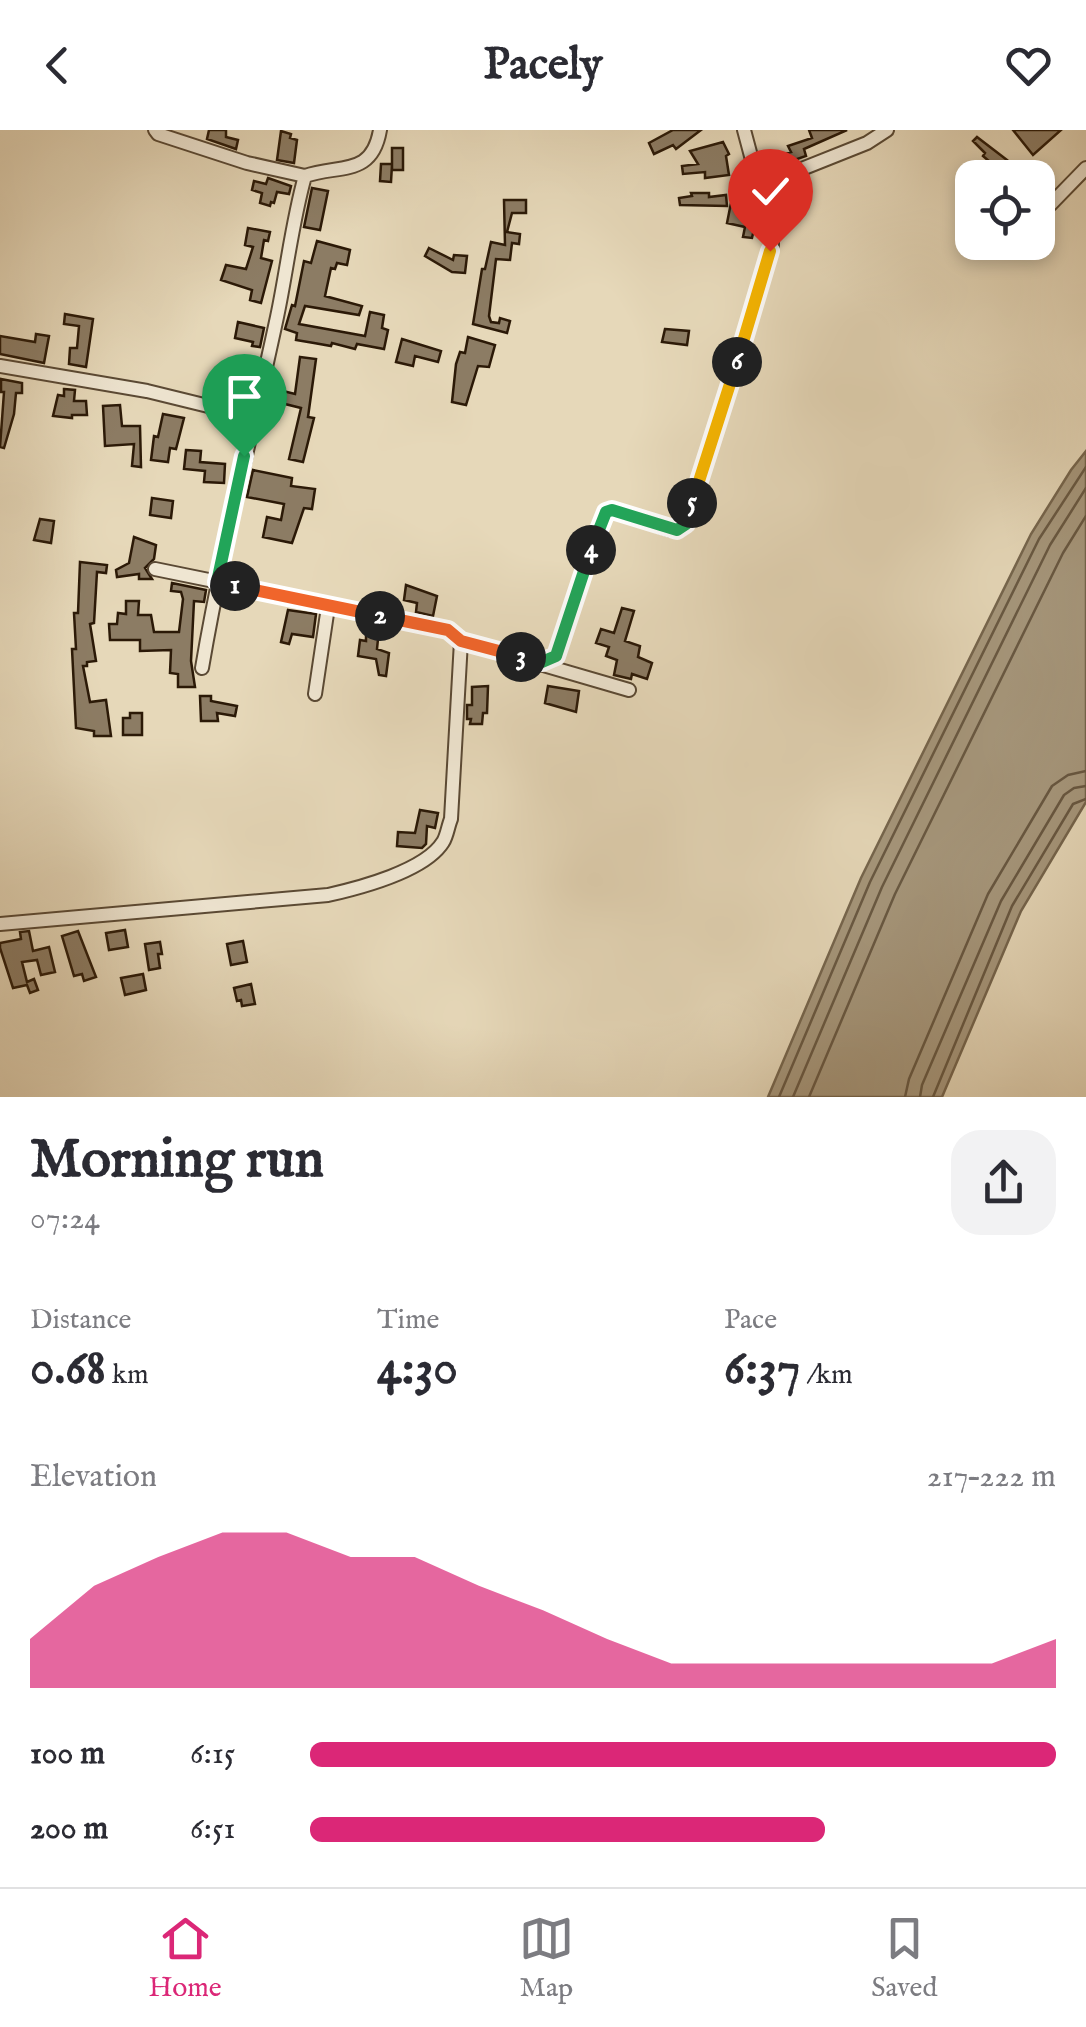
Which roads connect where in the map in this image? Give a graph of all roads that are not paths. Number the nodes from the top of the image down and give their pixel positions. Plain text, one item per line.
1 (155, 130) edge
2 (380, 130) edge
3 (744, 130) edge
4 (887, 130) edge
5 (1086, 168) edge
6 (305, 176) junction
7 (758, 186) junction
8 (1055, 200) edge
9 (0, 366) edge
10 (253, 417) junction
11 (156, 568) dead end
12 (217, 582) junction
13 (328, 607) junction
14 (461, 641) junction
15 (542, 662) junction
16 (202, 668) dead end
17 (629, 690) dead end
18 (315, 694) dead end
19 (0, 924) edge

1 - 6 street
2 - 6 street
3 - 7 street
4 - 7 street
5 - 8 street
6 - 10 street
7 - 15 street
9 - 10 street
10 - 12 street
11 - 12 street
12 - 13 street
12 - 16 street
13 - 14 street
13 - 18 street
14 - 15 street
14 - 19 street
15 - 17 street

